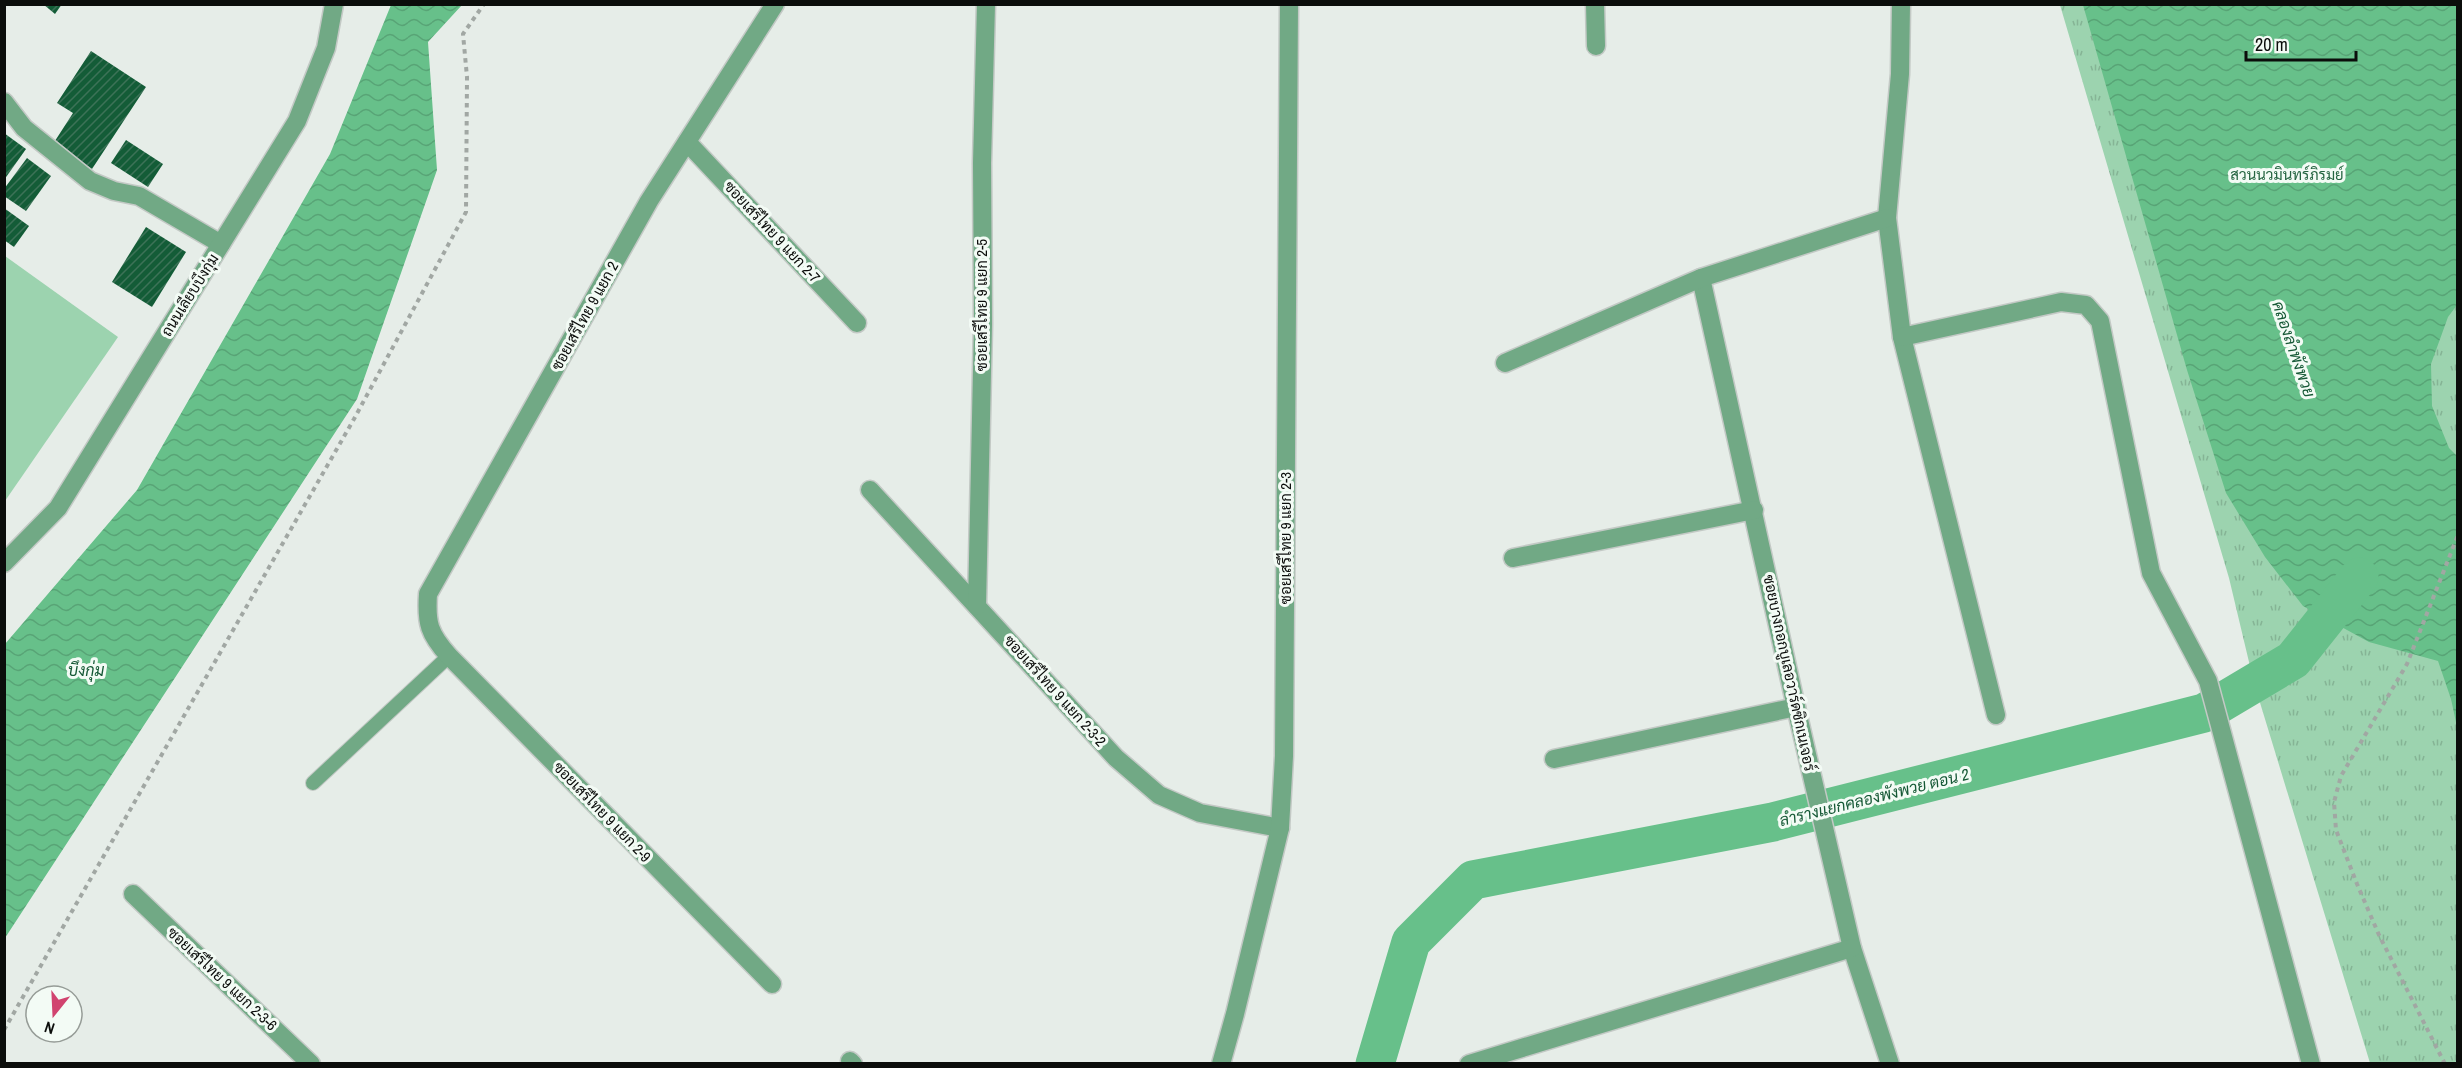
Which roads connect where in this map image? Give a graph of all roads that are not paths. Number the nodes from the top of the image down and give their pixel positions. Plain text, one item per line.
1 (334, 4) edge
2 (775, 4) edge
3 (986, 4) edge
4 (1289, 4) edge
5 (1595, 4) edge
6 (1901, 4) edge
7 (1596, 46) dead end
8 (4, 102) edge
9 (687, 142) junction
10 (1887, 218) junction
11 (221, 244) junction
12 (1701, 278) junction
13 (857, 323) dead end
14 (1902, 337) junction
15 (1505, 363) dead end
16 (870, 490) dead end
17 (1754, 510) junction
18 (1514, 558) dead end
19 (4, 563) edge
20 (977, 606) junction
21 (433, 638) joint
22 (449, 656) junction
23 (1796, 707) junction
24 (1996, 715) dead end
25 (1554, 759) dead end
26 (313, 783) dead end
27 (1280, 828) junction
28 (133, 894) dead end
29 (1852, 948) junction
30 (772, 984) dead end
31 (311, 1064) edge
32 (1221, 1064) edge
33 (1469, 1064) edge
34 (1890, 1064) edge
35 (2311, 1064) edge

1 - 11 street, ถนนเลียบบึงกุ่ม
2 - 9 street, ซอยเสรีไทย 9 แยก 2
3 - 20 street, ซอยเสรีไทย 9 แยก 2-5
4 - 27 street, ซอยเสรีไทย 9 แยก 2-3
5 - 7 street
6 - 10 street
8 - 11 street
9 - 13 street, ซอยเสรีไทย 9 แยก 2-7
9 - 21 street, ซอยเสรีไทย 9 แยก 2
10 - 12 street
10 - 14 street
11 - 19 street, ถนนเลียบบึงกุ่ม
12 - 15 street
12 - 17 street, ซอยบางกอกบูเลอวาร์ดซิกเนเจอร์
14 - 24 street
14 - 35 street
16 - 20 street, ซอยเสรีไทย 9 แยก 2-3-2
17 - 18 street
17 - 23 street, ซอยบางกอกบูเลอวาร์ดซิกเนเจอร์
20 - 27 street, ซอยเสรีไทย 9 แยก 2-3-2
21 - 22 street, ซอยเสรีไทย 9 แยก 2-9
22 - 26 lane
22 - 30 street, ซอยเสรีไทย 9 แยก 2-9
23 - 25 street
23 - 29 street, ซอยบางกอกบูเลอวาร์ดซิกเนเจอร์
27 - 32 street, ซอยเสรีไทย 9 แยก 2-3
28 - 31 street, ซอยเสรีไทย 9 แยก 2-3-6
29 - 33 street
29 - 34 street, ซอยบางกอกบูเลอวาร์ดซิกเนเจอร์

